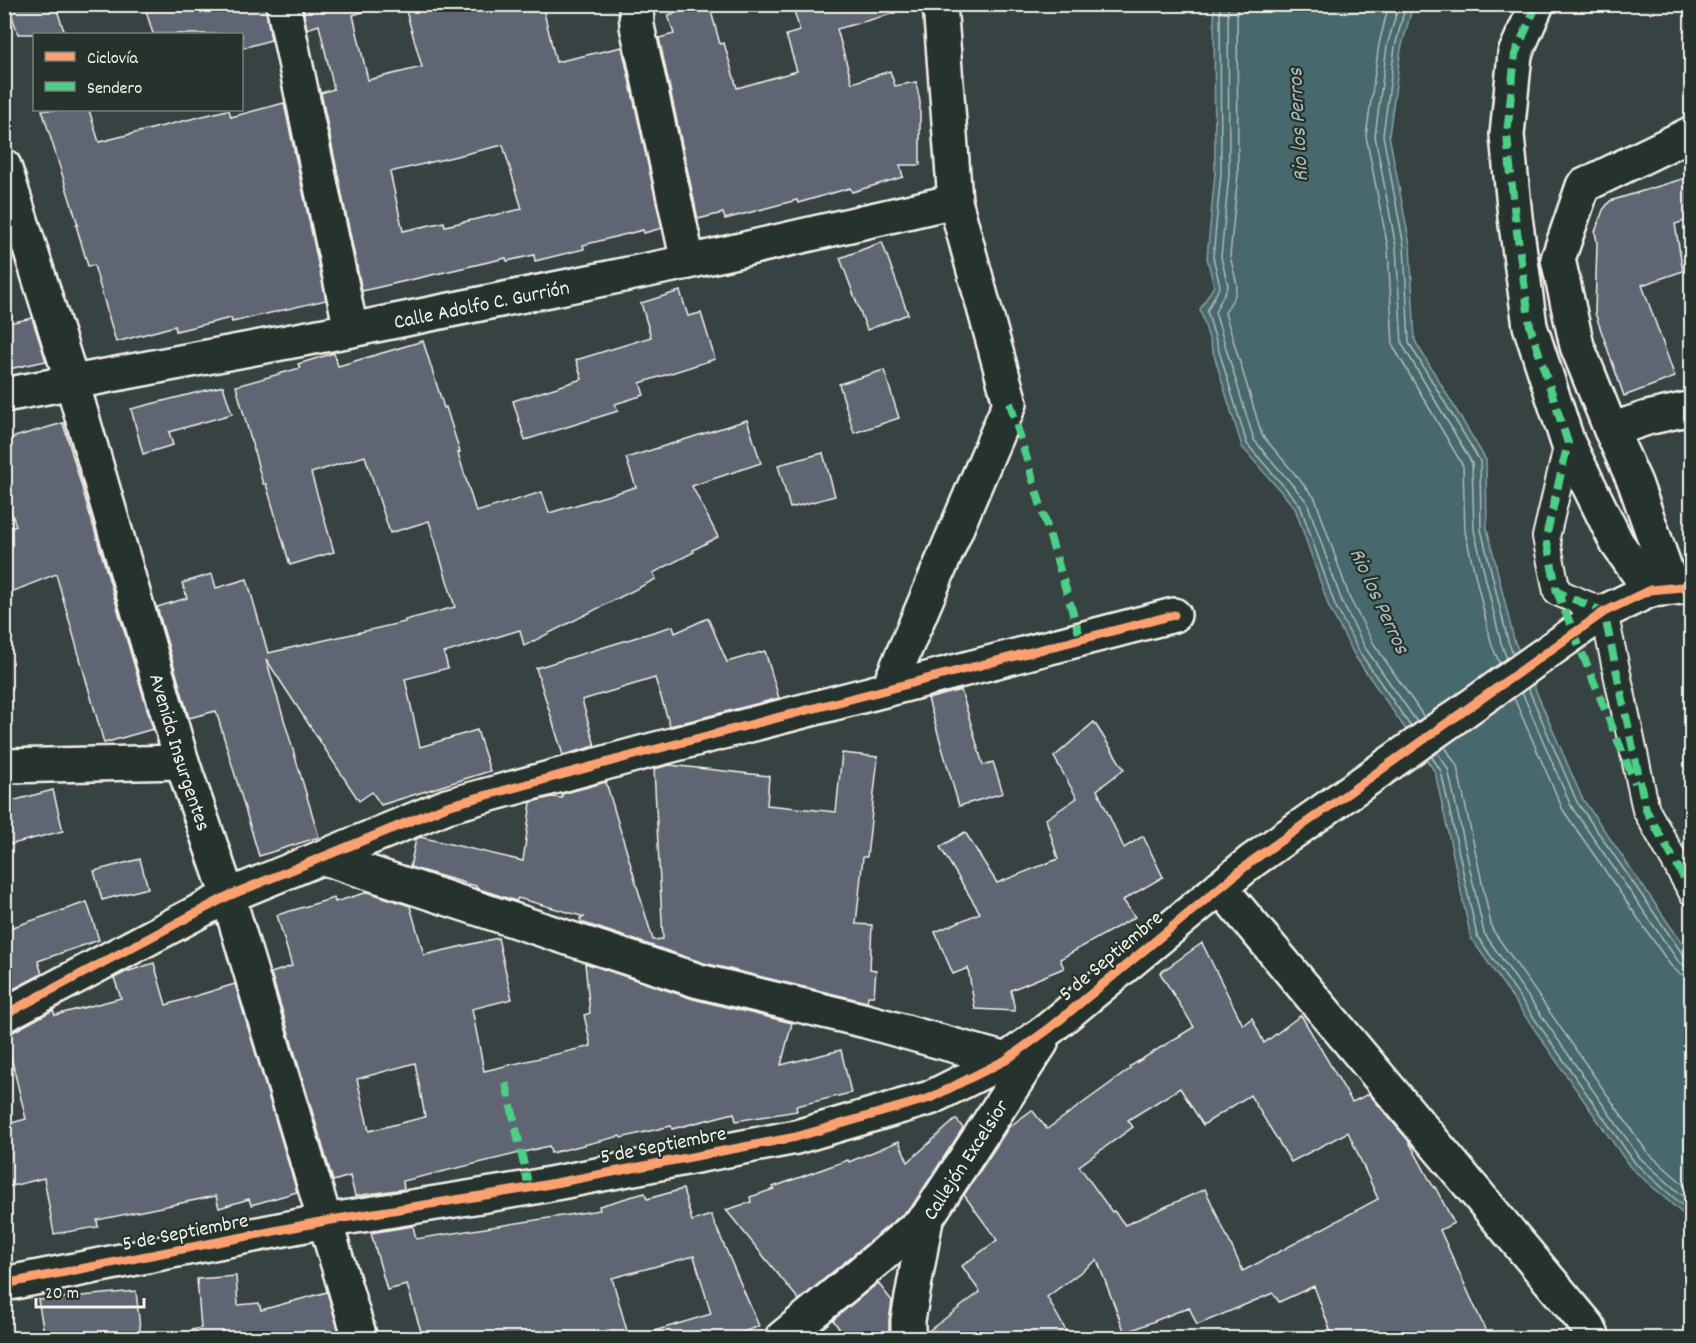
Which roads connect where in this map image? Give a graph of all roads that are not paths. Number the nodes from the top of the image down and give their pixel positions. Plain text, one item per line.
1 (282, 4) edge
2 (636, 4) edge
3 (940, 4) edge
4 (1538, 4) edge
5 (1692, 133) edge
6 (4, 166) edge
7 (955, 201) junction
8 (688, 262) junction
9 (351, 330) junction
10 (72, 382) junction
11 (4, 395) edge
12 (1692, 408) edge
13 (1611, 430) junction
14 (1568, 442) junction
15 (1671, 588) edge
16 (1604, 612) junction
17 (1174, 615) dead end
18 (888, 689) junction
19 (182, 762) junction
20 (4, 766) edge
21 (324, 858) junction
22 (1220, 887) junction
23 (1692, 892) edge
24 (228, 896) junction
25 (4, 1015) edge
26 (1050, 1028) junction
27 (1006, 1060) junction
28 (926, 1219) junction
29 (325, 1221) junction
30 (4, 1284) edge
31 (360, 1338) edge
32 (782, 1338) edge
33 (909, 1338) edge
34 (1593, 1338) edge

1 - 9 street
2 - 8 street
3 - 7 street
4 - 14 street
5 - 13 street
6 - 10 street, Avenida Insurgentes
7 - 8 street, Calle Adolfo C. Gurrión
7 - 18 street
8 - 9 street, Calle Adolfo C. Gurrión
9 - 10 street, Calle Adolfo C. Gurrión
10 - 11 street, Calle Adolfo C. Gurrión
10 - 19 street, Avenida Insurgentes
12 - 13 street
13 - 15 street
14 - 15 street
14 - 16 street
15 - 16 street, 5 de Septiembre
16 - 22 street, 5 de Septiembre
16 - 23 street
17 - 18 street
18 - 21 street
19 - 20 street
19 - 24 street, Avenida Insurgentes
21 - 24 street
21 - 27 street
22 - 26 street, 5 de Septiembre
22 - 34 street
24 - 25 street
24 - 29 street, Avenida Insurgentes
26 - 27 street, 5 de Septiembre
26 - 28 street, Callejón Excelsior
27 - 29 street, 5 de Septiembre
28 - 32 street
28 - 33 street, Callejón Excelsior
29 - 30 street, 5 de Septiembre
29 - 31 street, Avenida Insurgentes

